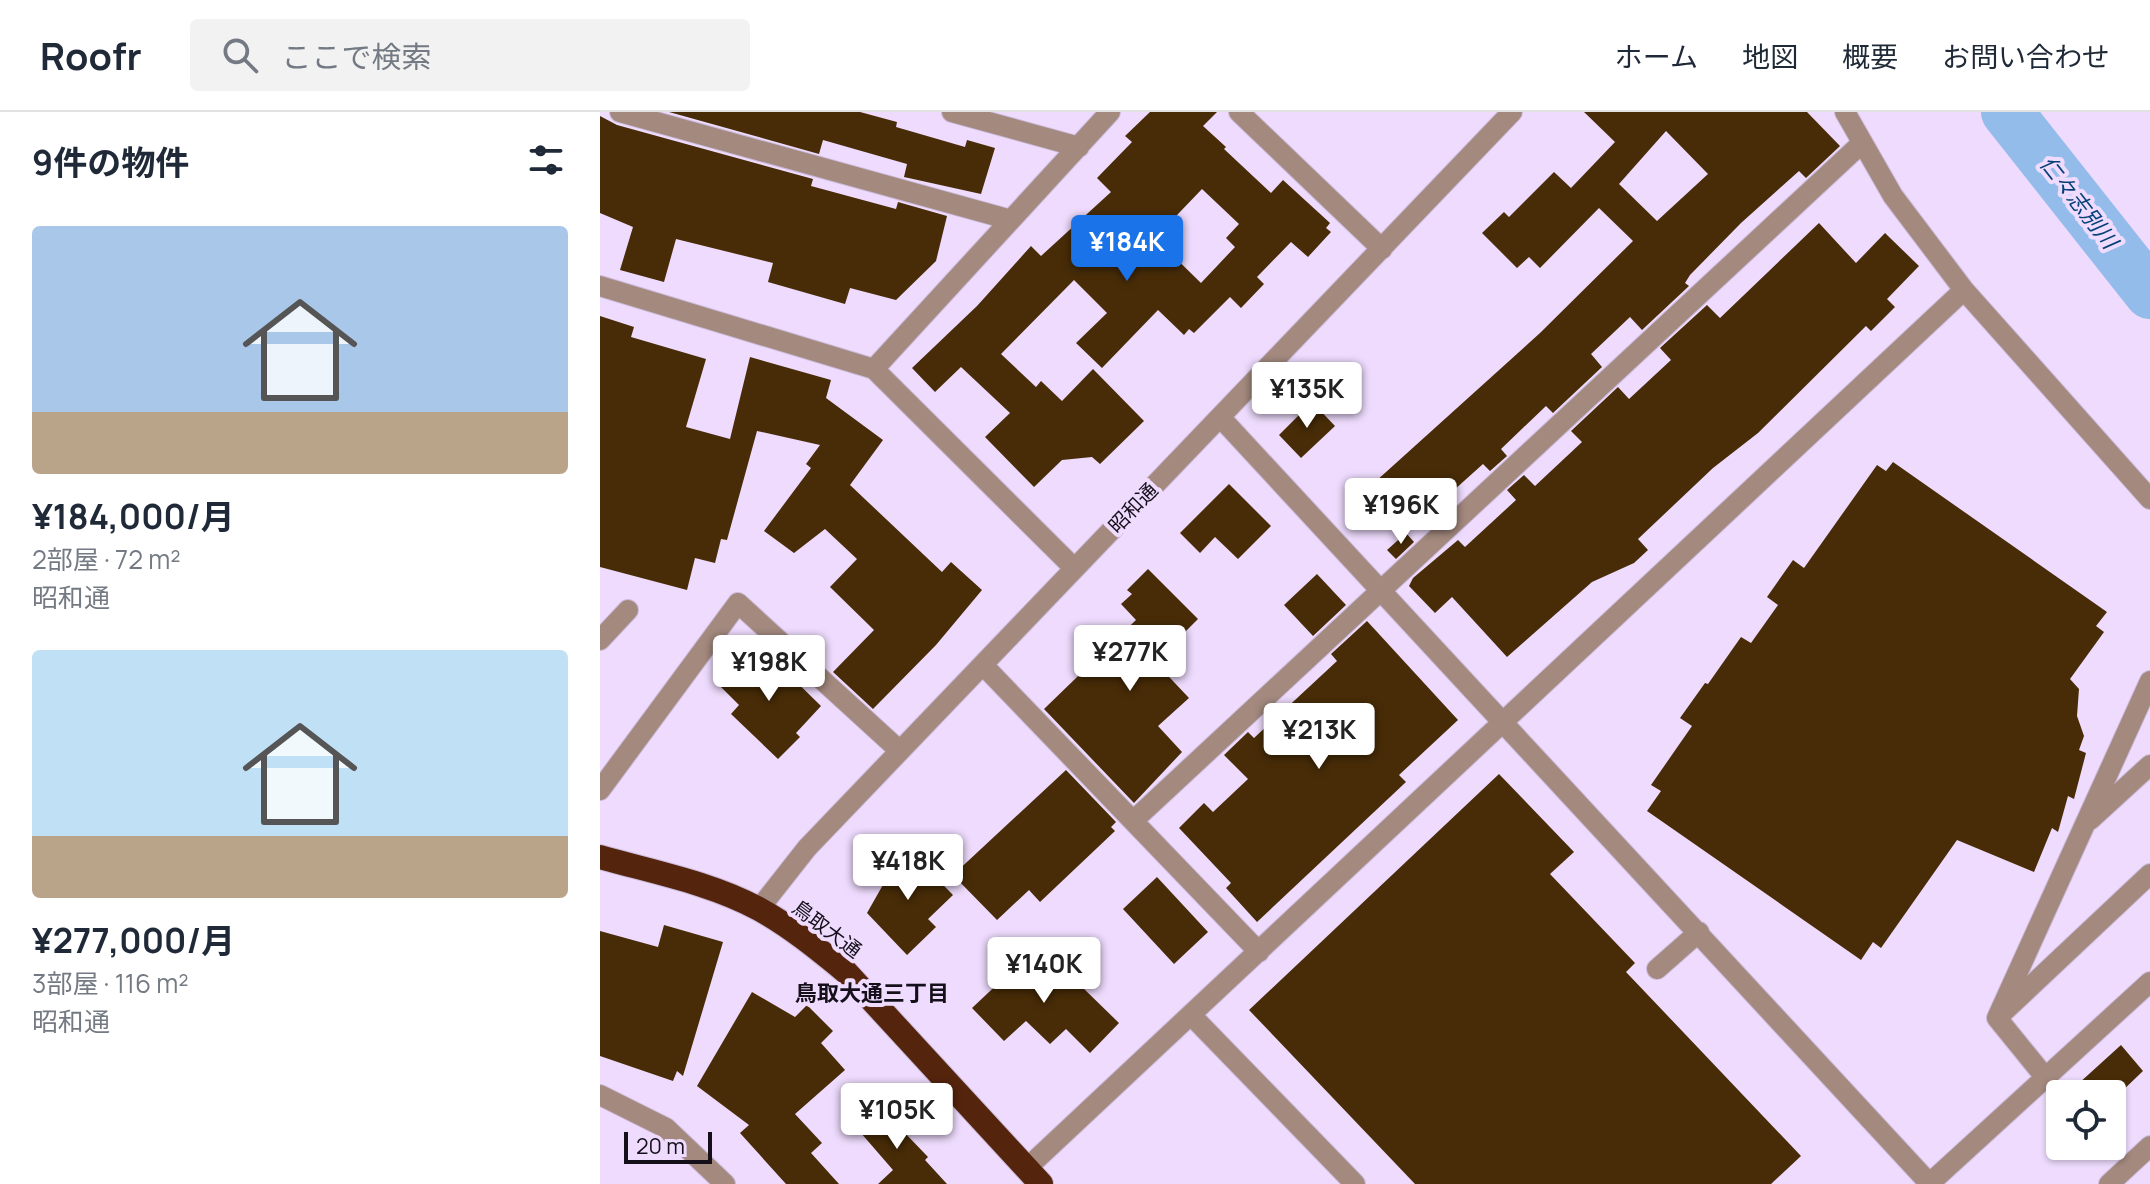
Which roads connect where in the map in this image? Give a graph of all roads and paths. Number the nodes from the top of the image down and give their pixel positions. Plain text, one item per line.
1 (620, 112) edge
2 (952, 112) edge
3 (1110, 112) edge
4 (1239, 112) edge
5 (1512, 112) edge
6 (1845, 112) edge
7 (1862, 143) junction
8 (1079, 147) junction
9 (1011, 220) junction
10 (1382, 249) junction
11 (600, 286) edge
12 (1964, 290) junction
13 (874, 369) junction
14 (1221, 418) junction
15 (2150, 499) edge
16 (1074, 568) junction
17 (1381, 591) junction
18 (628, 610) dead end
19 (600, 640) edge
20 (983, 665) junction
21 (2150, 681) edge
22 (1502, 723) junction
23 (900, 751) junction
24 (2150, 765) edge
25 (600, 790) edge
26 (1133, 821) junction
27 (2084, 825) junction
28 (600, 857) edge
29 (2150, 874) edge
30 (759, 909) junction
31 (1699, 932) junction
32 (1259, 952) junction
33 (1657, 969) dead end
34 (2150, 982) edge
35 (1191, 1015) junction
36 (1997, 1018) junction
37 (2045, 1077) junction
38 (600, 1095) edge
39 (2150, 1146) edge
40 (1034, 1176) edge
41 (725, 1184) edge
42 (1355, 1184) edge
43 (1930, 1184) edge
44 (2109, 1184) edge

1 - 9 street
2 - 8 street
3 - 8 street
4 - 10 street
5 - 10 street, 昭和通
6 - 7 street
7 - 12 street
7 - 17 street
8 - 9 street
9 - 13 street
10 - 14 street, 昭和通
11 - 13 street
12 - 15 street
12 - 22 street
13 - 16 street
14 - 16 street, 昭和通
14 - 17 street
16 - 20 street, 昭和通
17 - 22 street
17 - 26 street
18 - 19 street
20 - 23 street, 昭和通
20 - 26 street
21 - 27 street
22 - 31 street
22 - 32 street
23 - 25 street
23 - 30 street, 昭和通
24 - 27 street
26 - 32 street
27 - 36 street
28 - 30 highway, 鳥取大通
29 - 36 street
30 - 40 highway, 鳥取大通
31 - 33 street
31 - 43 street
32 - 35 street
34 - 37 street
35 - 40 street
35 - 42 street
36 - 37 street
37 - 43 street
38 - 41 street
39 - 44 street

